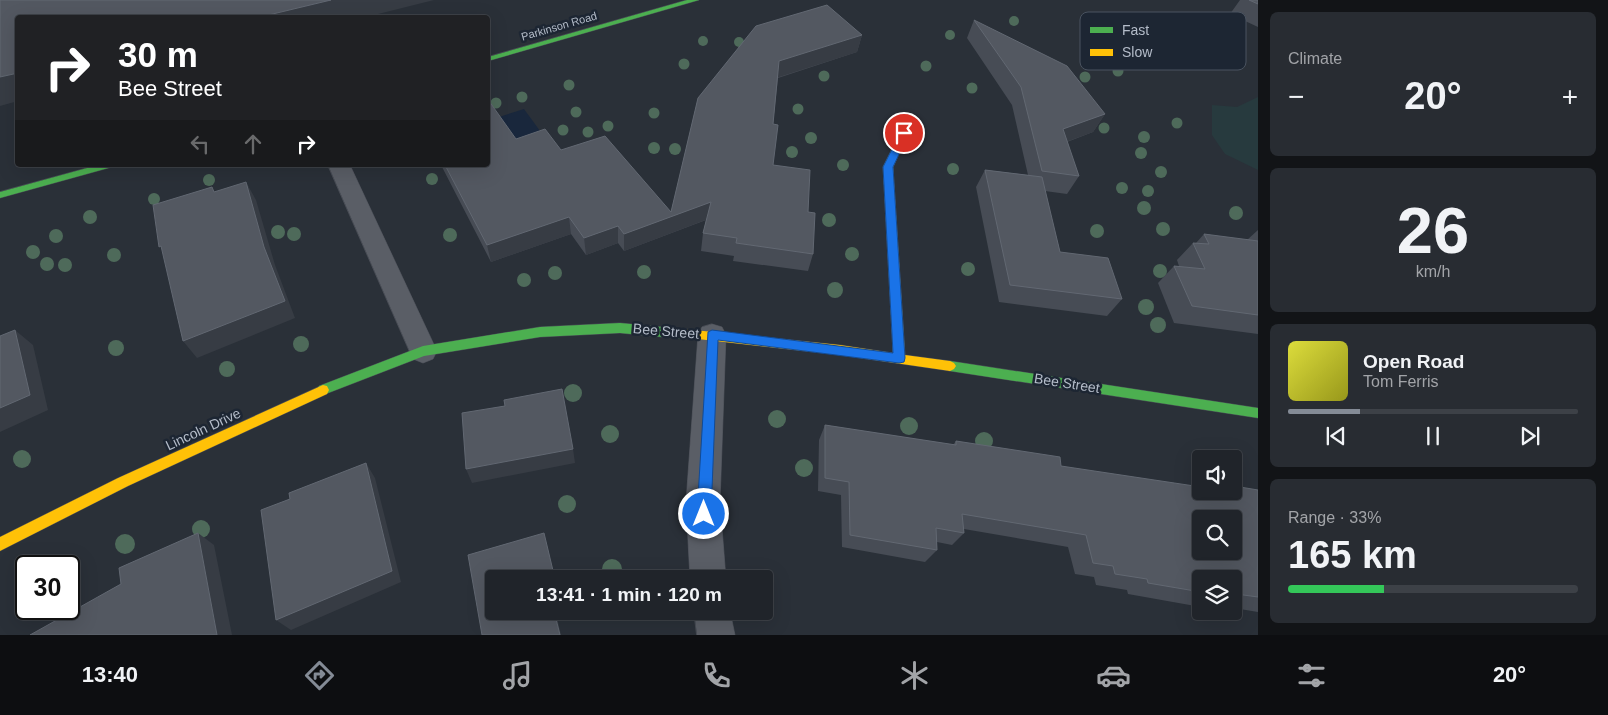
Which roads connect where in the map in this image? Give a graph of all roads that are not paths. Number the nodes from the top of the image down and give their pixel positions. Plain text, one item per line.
1 (694, 0) edge
2 (490, 58) edge
3 (912, 117) dead end
4 (102, 167) edge
5 (339, 167) edge
6 (0, 195) edge
7 (712, 335) junction
8 (423, 351) junction
9 (899, 358) junction
10 (1258, 414) edge
11 (0, 544) edge
12 (707, 570) edge
13 (714, 620) edge
14 (716, 635) edge

1 - 2 street, Parkinson Road
3 - 9 street
4 - 6 street
5 - 8 street
7 - 8 street, Bee Street
7 - 9 street, Bee Street
7 - 12 street
8 - 11 street, Lincoln Drive
9 - 10 street, Bee Street
13 - 14 street

